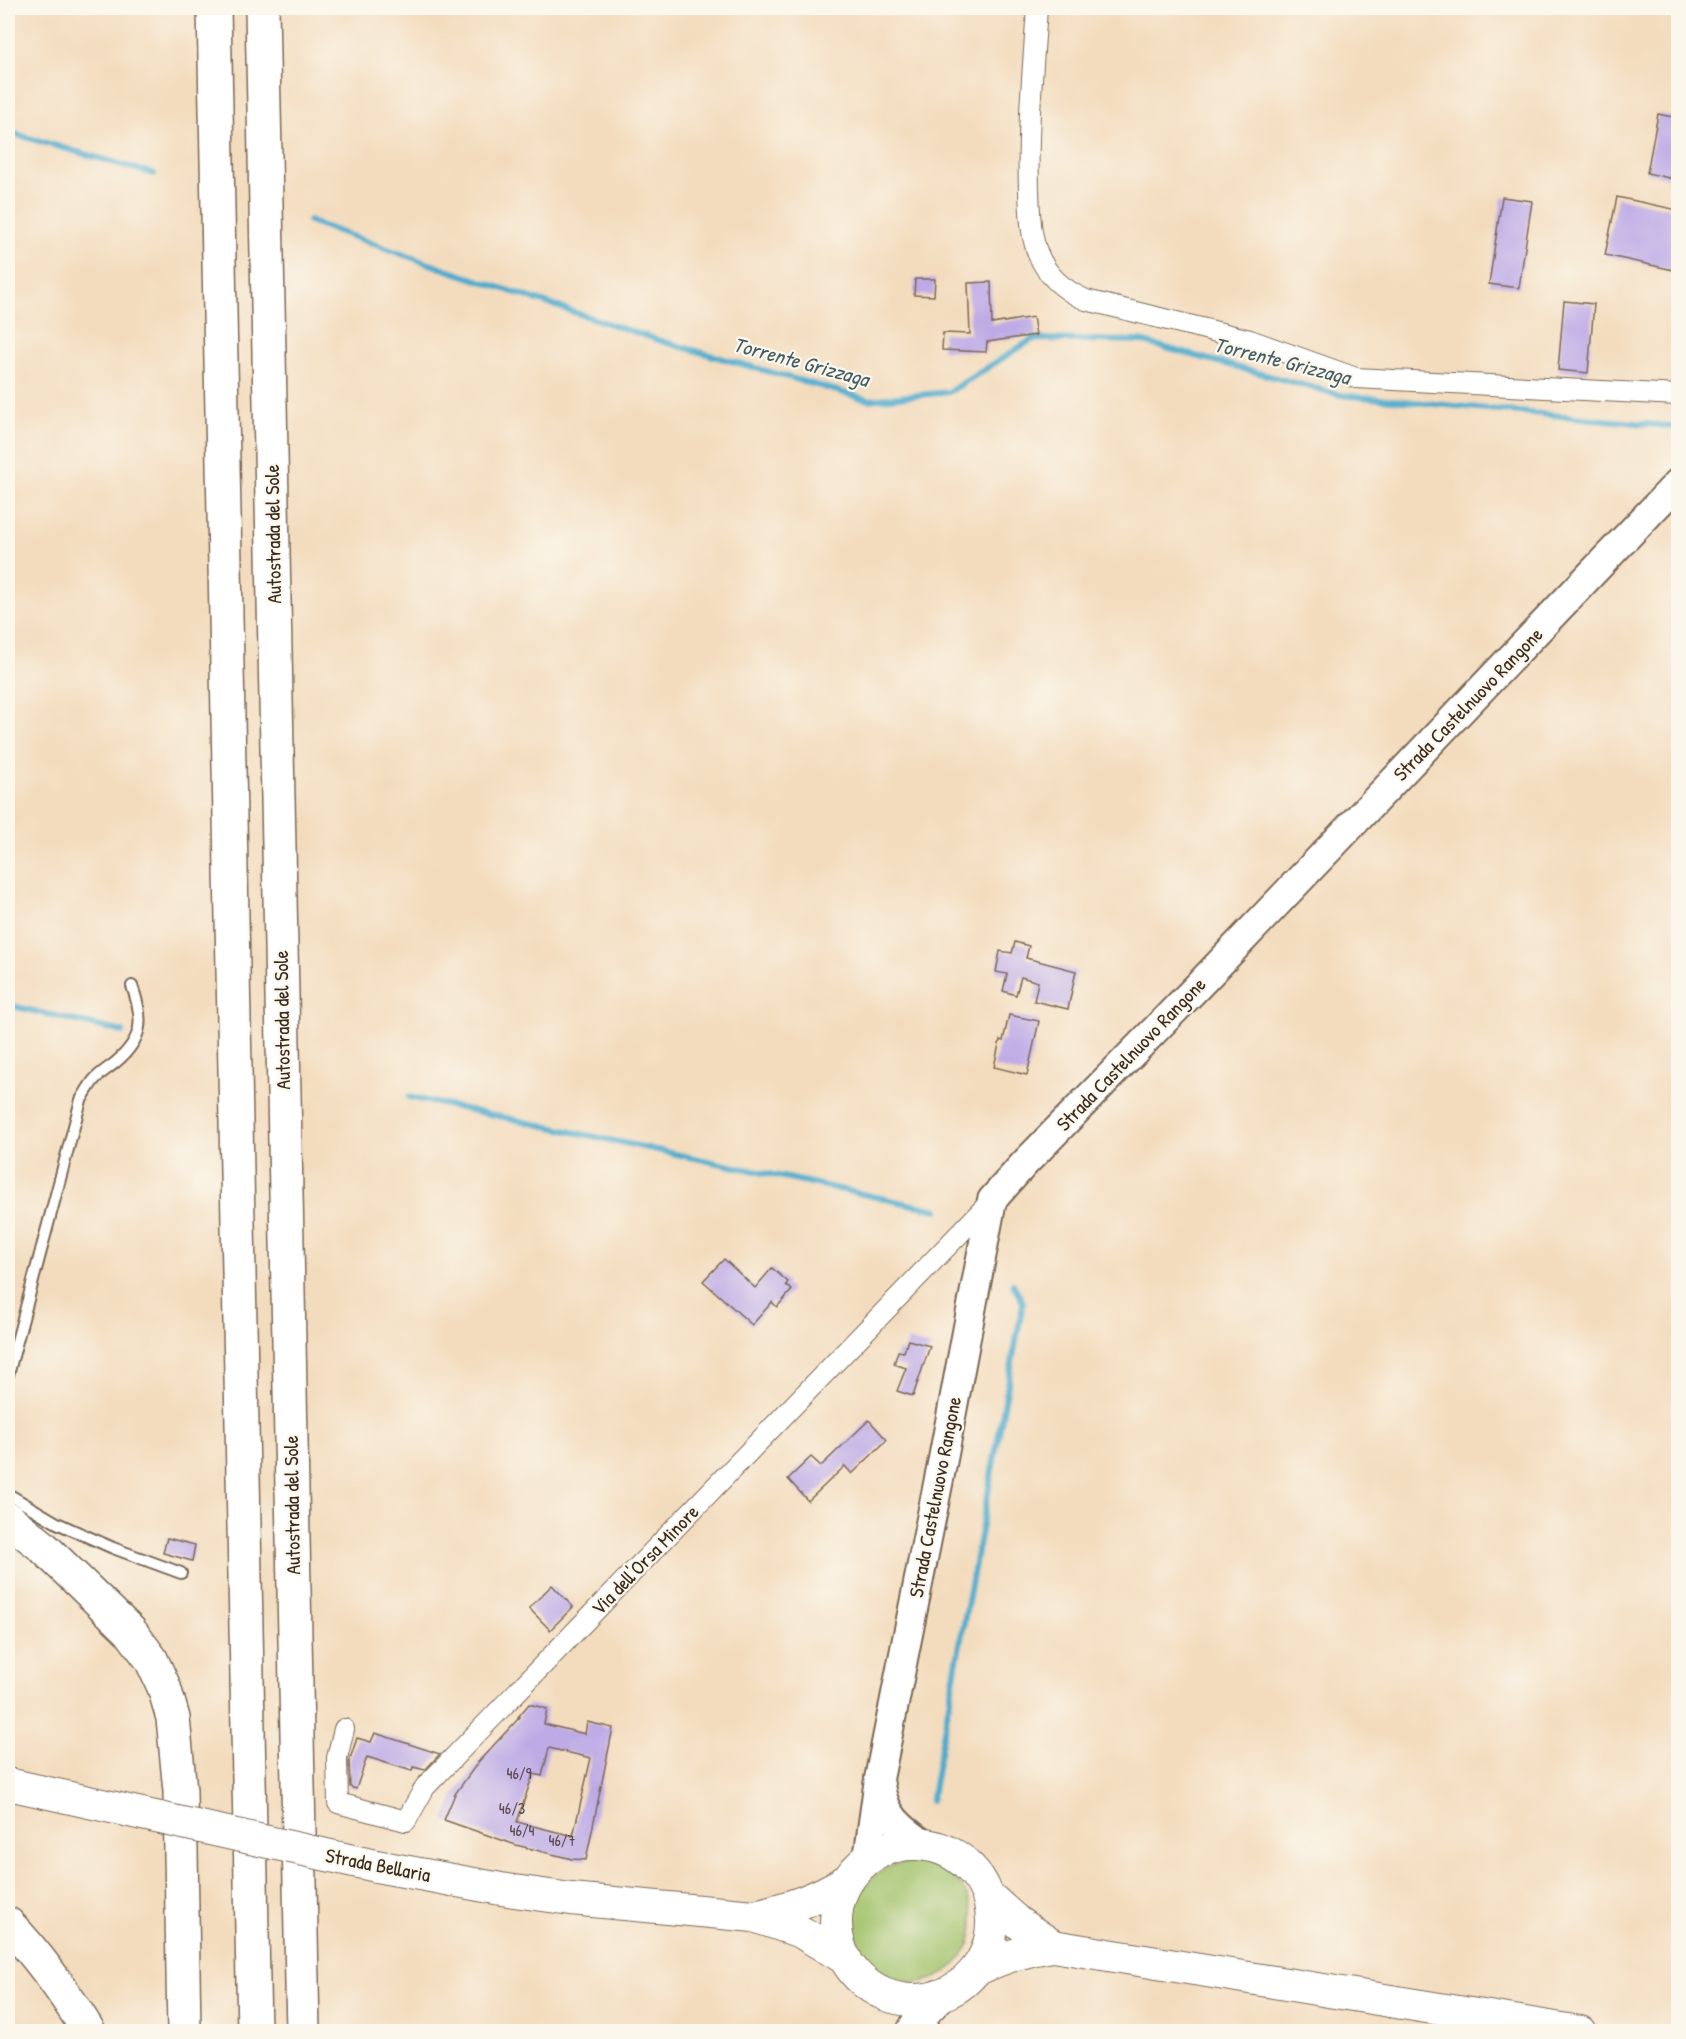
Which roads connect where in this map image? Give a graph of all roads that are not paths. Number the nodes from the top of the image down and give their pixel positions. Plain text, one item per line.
1 (214, 8) edge
2 (262, 8) edge
3 (1037, 8) edge
4 (1678, 395) edge
5 (1678, 483) edge
6 (132, 986) dead end
7 (992, 1200) junction
8 (8, 1375) edge
9 (8, 1494) edge
10 (8, 1519) edge
11 (181, 1573) dead end
12 (344, 1729) dead end
13 (879, 1779) junction
14 (8, 1784) edge
15 (925, 1845) junction
16 (858, 1869) junction
17 (988, 1896) junction
18 (754, 1916) junction
19 (8, 1924) edge
20 (1053, 1946) junction
21 (846, 1959) junction
22 (976, 1970) junction
23 (938, 1997) junction
24 (89, 2031) edge
25 (184, 2031) edge
26 (254, 2031) edge
27 (303, 2031) edge
28 (913, 2031) edge
29 (1580, 2031) edge

1 - 26 highway
2 - 27 highway, Autostrada del Sole
3 - 4 street
5 - 7 main road, Strada Castelnuovo Rangone
6 - 8 lane
7 - 12 street, Via dell'Orsa Minore
7 - 13 main road, Strada Castelnuovo Rangone
9 - 11 lane
10 - 25 highway
13 - 15 main road, Strada Castelnuovo Rangone
13 - 16 main road, Strada Castelnuovo Rangone
14 - 18 main road, Strada Bellaria, bridge
15 - 16 main road, Strada Bellaria
15 - 17 main road, Strada Bellaria
16 - 18 main road, Strada Bellaria
16 - 21 main road, Strada Bellaria
17 - 20 main road
17 - 22 main road, Strada Bellaria
18 - 21 main road, Strada Bellaria
19 - 24 highway
20 - 22 main road
20 - 29 main road
21 - 23 main road, Strada Bellaria
22 - 23 main road, Strada Bellaria
23 - 28 highway

